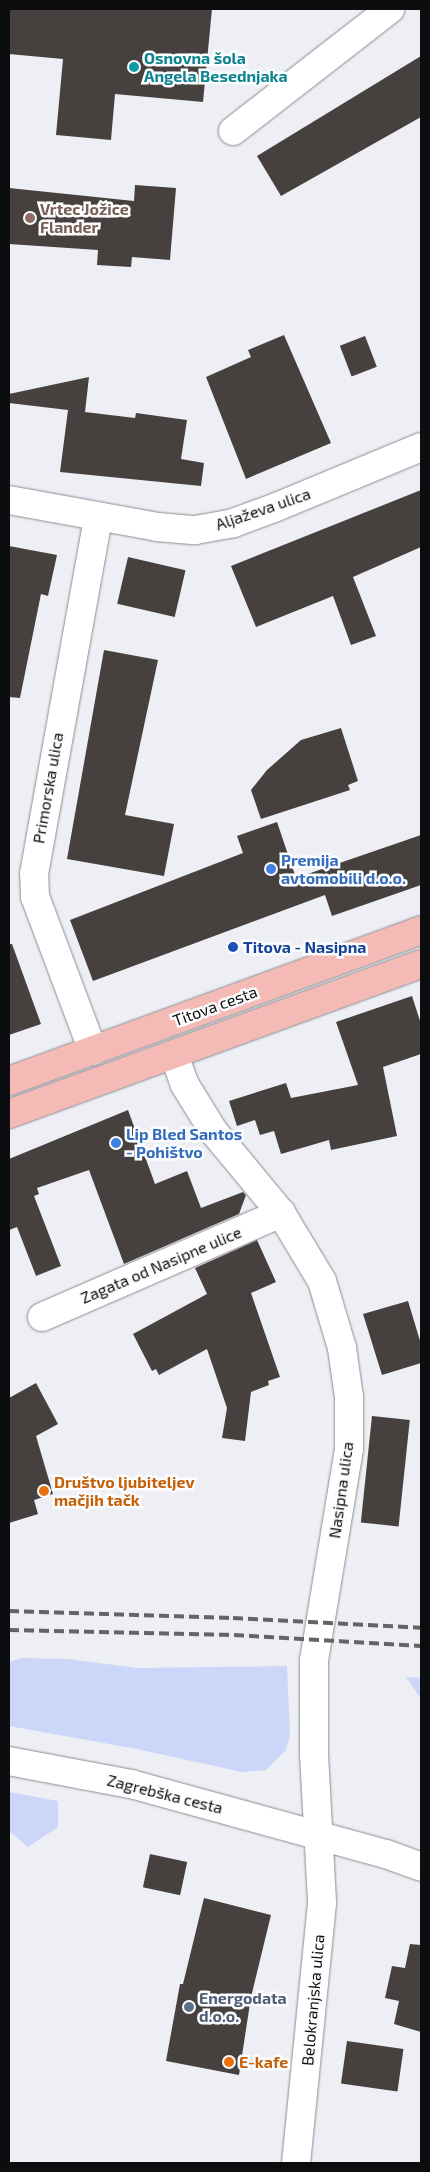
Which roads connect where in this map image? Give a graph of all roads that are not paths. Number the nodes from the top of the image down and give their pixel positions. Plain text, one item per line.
1 (390, 9) edge
2 (233, 131) dead end
3 (421, 447) edge
4 (9, 500) edge
5 (98, 518) junction
6 (421, 930) edge
7 (421, 964) edge
8 (94, 1051) junction
9 (174, 1055) junction
10 (9, 1081) edge
11 (9, 1114) edge
12 (281, 1214) junction
13 (42, 1317) dead end
14 (9, 1761) edge
15 (320, 1836) junction
16 (421, 1867) edge
17 (296, 2163) edge

1 - 2 street
3 - 5 street, Aljaževa ulica
4 - 5 street, Aljaževa ulica
5 - 8 street, Primorska ulica
6 - 8 main road, Titova cesta
7 - 9 main road, Titova cesta
8 - 10 main road, Titova cesta
9 - 11 main road, Titova cesta
9 - 12 street, Nasipna ulica
12 - 13 street, Zagata od Nasipne ulice
12 - 15 street, Nasipna ulica
14 - 15 street, Zagrebška cesta
15 - 16 street
15 - 17 street, Belokranjska ulica

